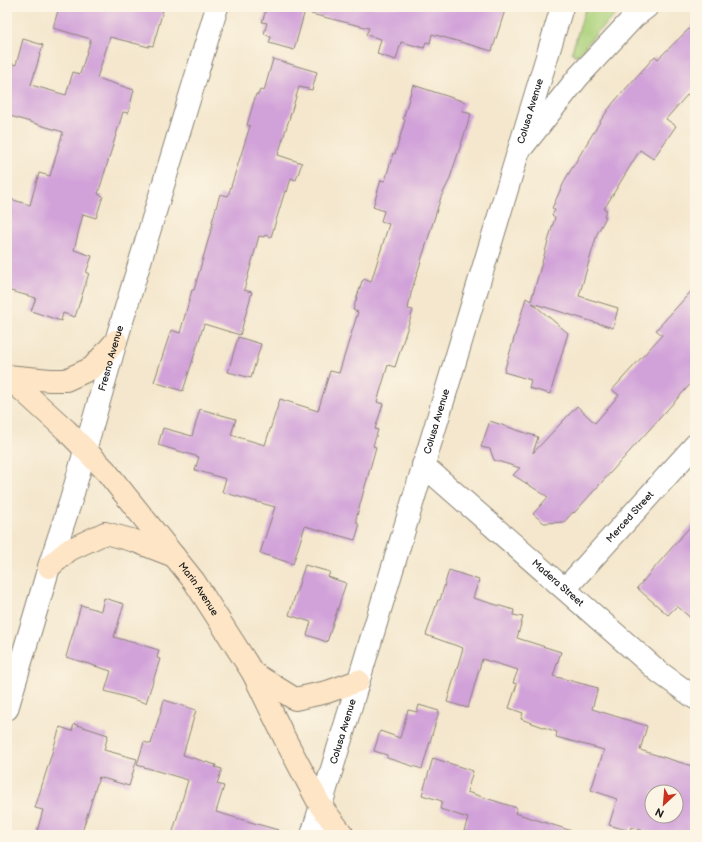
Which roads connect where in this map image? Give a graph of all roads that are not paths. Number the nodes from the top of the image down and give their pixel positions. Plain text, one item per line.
1 (217, 7) edge
2 (562, 7) edge
3 (647, 7) edge
4 (517, 153) junction
5 (116, 341) junction
6 (7, 377) edge
7 (695, 445) edge
8 (85, 450) junction
9 (423, 465) junction
10 (175, 556) junction
11 (49, 567) junction
12 (565, 589) junction
13 (253, 674) junction
14 (358, 680) junction
15 (695, 698) edge
16 (7, 709) edge
17 (320, 805) junction
18 (312, 835) edge
19 (343, 835) edge

1 - 5 street, Fresno Avenue
2 - 4 street, Colusa Avenue
3 - 4 street
4 - 9 street, Colusa Avenue
5 - 6 main road
5 - 8 street, Fresno Avenue
6 - 8 main road, Marin Avenue
7 - 12 street, Merced Street
8 - 10 main road, Marin Avenue
8 - 11 street, Fresno Avenue
9 - 12 street, Madera Street
9 - 14 street, Colusa Avenue
10 - 11 main road
10 - 13 main road, Marin Avenue
11 - 16 street, Fresno Avenue
12 - 15 street, Madera Street
13 - 14 main road
13 - 17 main road, Marin Avenue
14 - 17 street, Colusa Avenue
17 - 18 street, Colusa Avenue
17 - 19 main road, Marin Avenue

